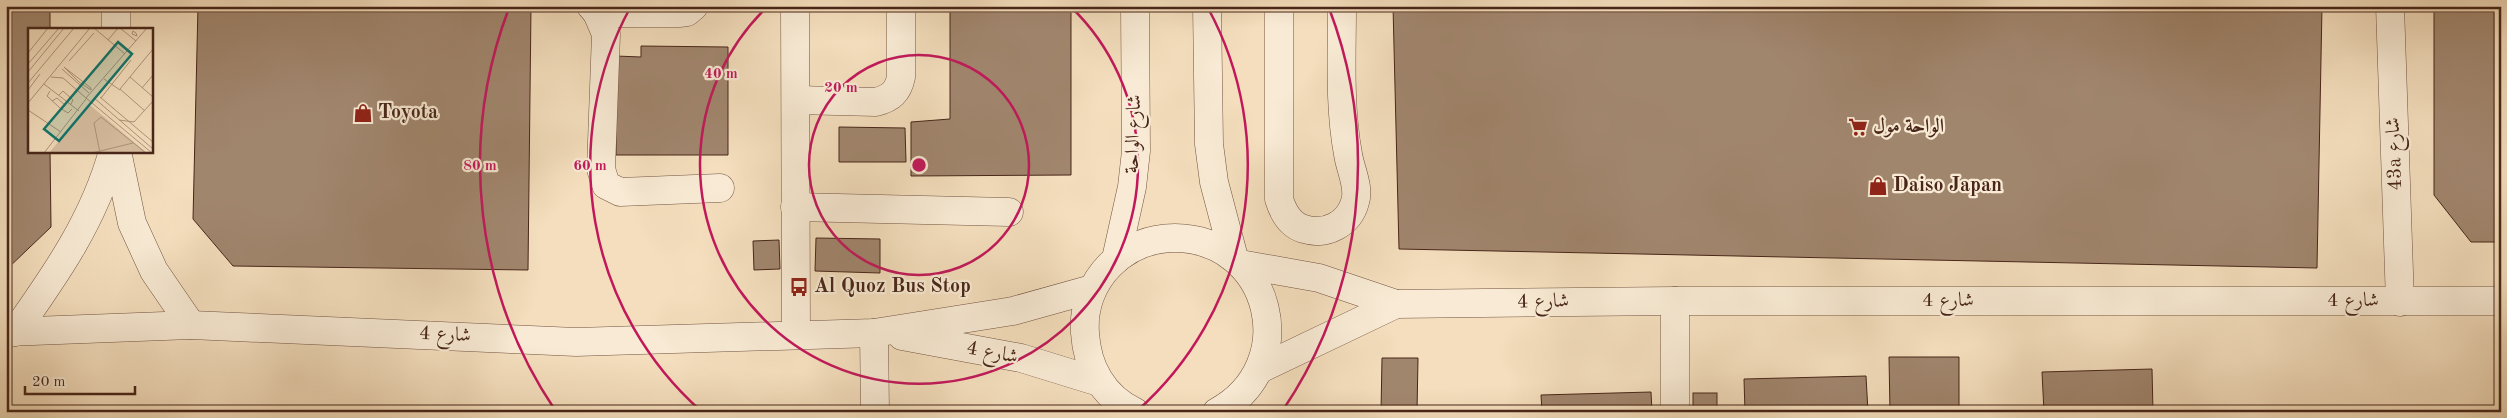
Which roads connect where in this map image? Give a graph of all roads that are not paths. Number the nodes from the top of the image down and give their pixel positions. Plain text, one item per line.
1 (116, 6) edge
2 (694, 6) edge
3 (796, 6) edge
4 (900, 6) edge
5 (1135, 6) edge
6 (1207, 6) edge
7 (1280, 6) edge
8 (1342, 6) edge
9 (2390, 6) edge
10 (594, 9) edge
11 (116, 28) edge
12 (796, 100) junction
13 (113, 152) edge
14 (117, 152) edge
15 (720, 188) dead end
16 (795, 207) junction
17 (1009, 212) dead end
18 (1116, 259) junction
19 (1237, 261) junction
20 (1092, 289) junction
21 (1675, 301) junction
22 (2400, 302) junction
23 (2501, 302) edge
24 (1396, 304) junction
25 (191, 325) junction
26 (10, 332) edge
27 (879, 332) junction
28 (796, 335) junction
29 (1260, 369) junction
30 (1104, 394) edge
31 (1226, 409) edge
32 (875, 412) edge
33 (1134, 412) edge
34 (1675, 412) edge

1 - 11 street
2 - 10 street
3 - 12 street
4 - 12 street
5 - 18 street, شارع الواحة
6 - 19 street
7 - 8 street
9 - 22 street, 43a شارع
10 - 15 street
12 - 16 street
13 - 26 street
14 - 25 street
16 - 17 street
16 - 28 street
18 - 19 street
18 - 20 street
19 - 24 street, شارع 4
19 - 29 street
20 - 27 street, شارع 4
20 - 30 street
21 - 22 street, شارع 4
21 - 24 street, شارع 4
21 - 34 street
22 - 23 street, شارع 4
24 - 29 street, شارع 4
25 - 26 street, شارع 4
25 - 28 street, شارع 4
27 - 28 street, شارع 4
27 - 30 street, شارع 4
27 - 32 street
29 - 31 street
30 - 33 street

